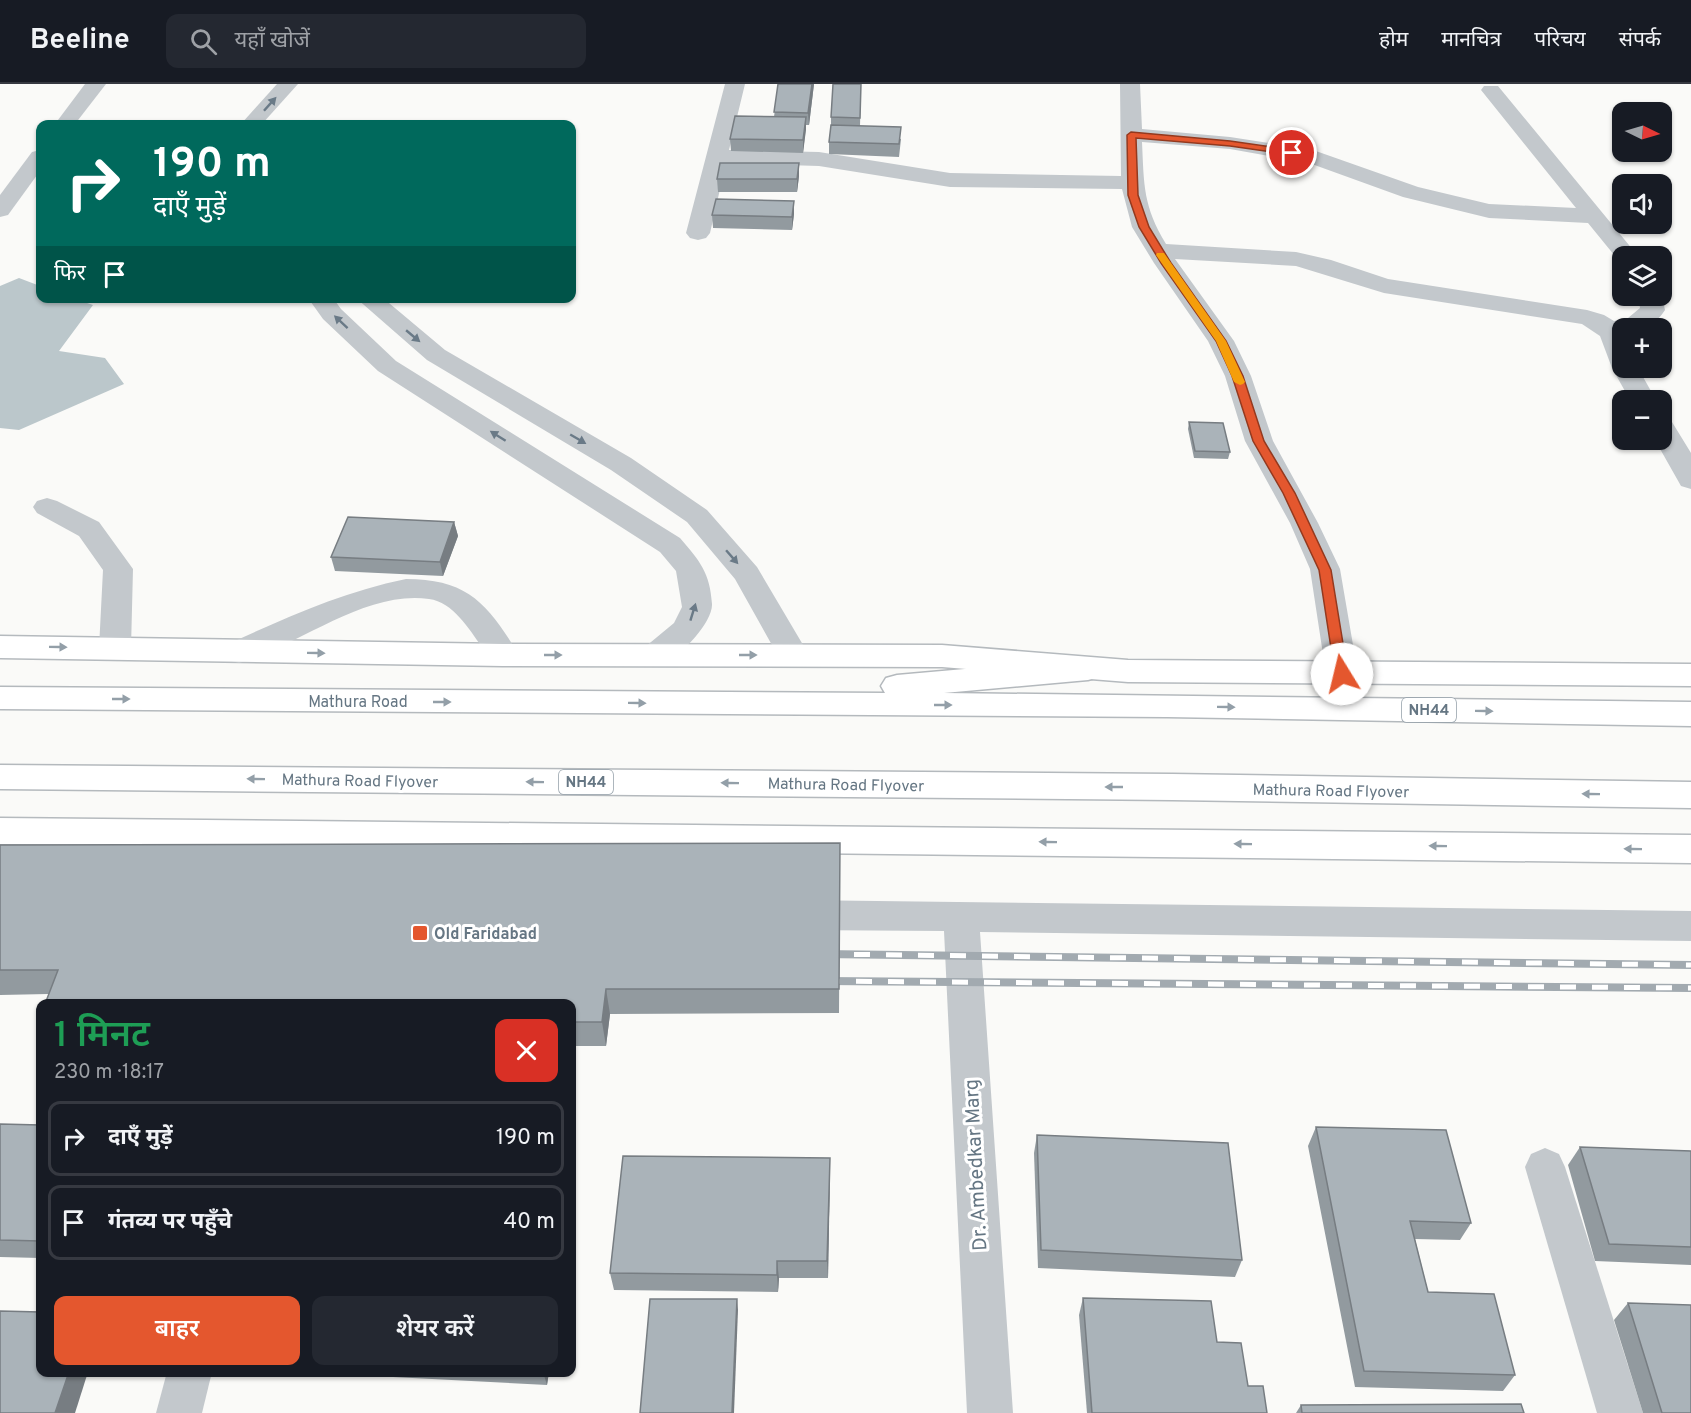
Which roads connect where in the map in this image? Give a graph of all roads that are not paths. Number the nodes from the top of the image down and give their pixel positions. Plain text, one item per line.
1 (96, 84) edge
2 (288, 84) edge
3 (735, 84) edge
4 (1130, 84) edge
5 (1491, 90) dead end
6 (68, 120) edge
7 (255, 120) edge
8 (1131, 135) junction
9 (719, 156) junction
10 (36, 162) edge
11 (1132, 183) junction
12 (0, 210) edge
13 (1594, 216) junction
14 (698, 233) dead end
15 (1619, 246) edge
16 (1158, 251) junction
17 (324, 303) edge
18 (374, 303) edge
19 (1652, 306) edge
20 (1610, 330) junction
21 (1612, 335) edge
22 (1672, 444) edge
23 (1691, 480) edge
24 (47, 507) dead end
25 (0, 646) edge
26 (115, 648) junction
27 (239, 652) junction
28 (503, 655) junction
29 (656, 655) junction
30 (793, 655) junction
31 (1088, 669) junction
32 (1342, 674) junction
33 (1691, 675) edge
34 (0, 698) edge
35 (716, 704) junction
36 (1691, 714) edge
37 (0, 777) edge
38 (1691, 795) edge
39 (0, 831) edge
40 (251, 834) junction
41 (1691, 849) edge
42 (292, 869) edge
43 (759, 914) edge
44 (961, 917) junction
45 (1691, 926) edge
46 (1545, 1167) dead end
47 (189, 1377) edge
48 (179, 1413) edge
49 (990, 1413) edge
50 (1620, 1413) edge

1 - 6 street
7 -> 2 street
3 - 9 street
4 - 8 street
5 - 13 street
8 - 11 street
8 - 13 street
9 - 11 street
9 - 14 street
10 - 12 street
11 - 16 street
13 - 15 street
16 - 20 street
16 - 32 street
29 -> 17 street
18 -> 30 street
19 - 20 street
20 - 21 street
22 - 23 street
24 - 26 street
25 -> 26 main road
26 - 27 main road
27 -> 28 main road
27 - 28 street
28 -> 29 main road
29 -> 30 main road
30 - 31 main road
31 - 32 main road
31 - 35 main road
32 - 33 main road
34 -> 35 main road, Mathura Road / NH44
35 -> 36 main road, NH44
38 -> 37 main road, Mathura Road Flyover / NH44
39 - 40 main road
41 -> 40 main road
40 - 42 street
43 - 44 street
44 - 45 street
44 - 49 street, Dr. Ambedkar Marg
46 - 50 street
47 - 48 street

